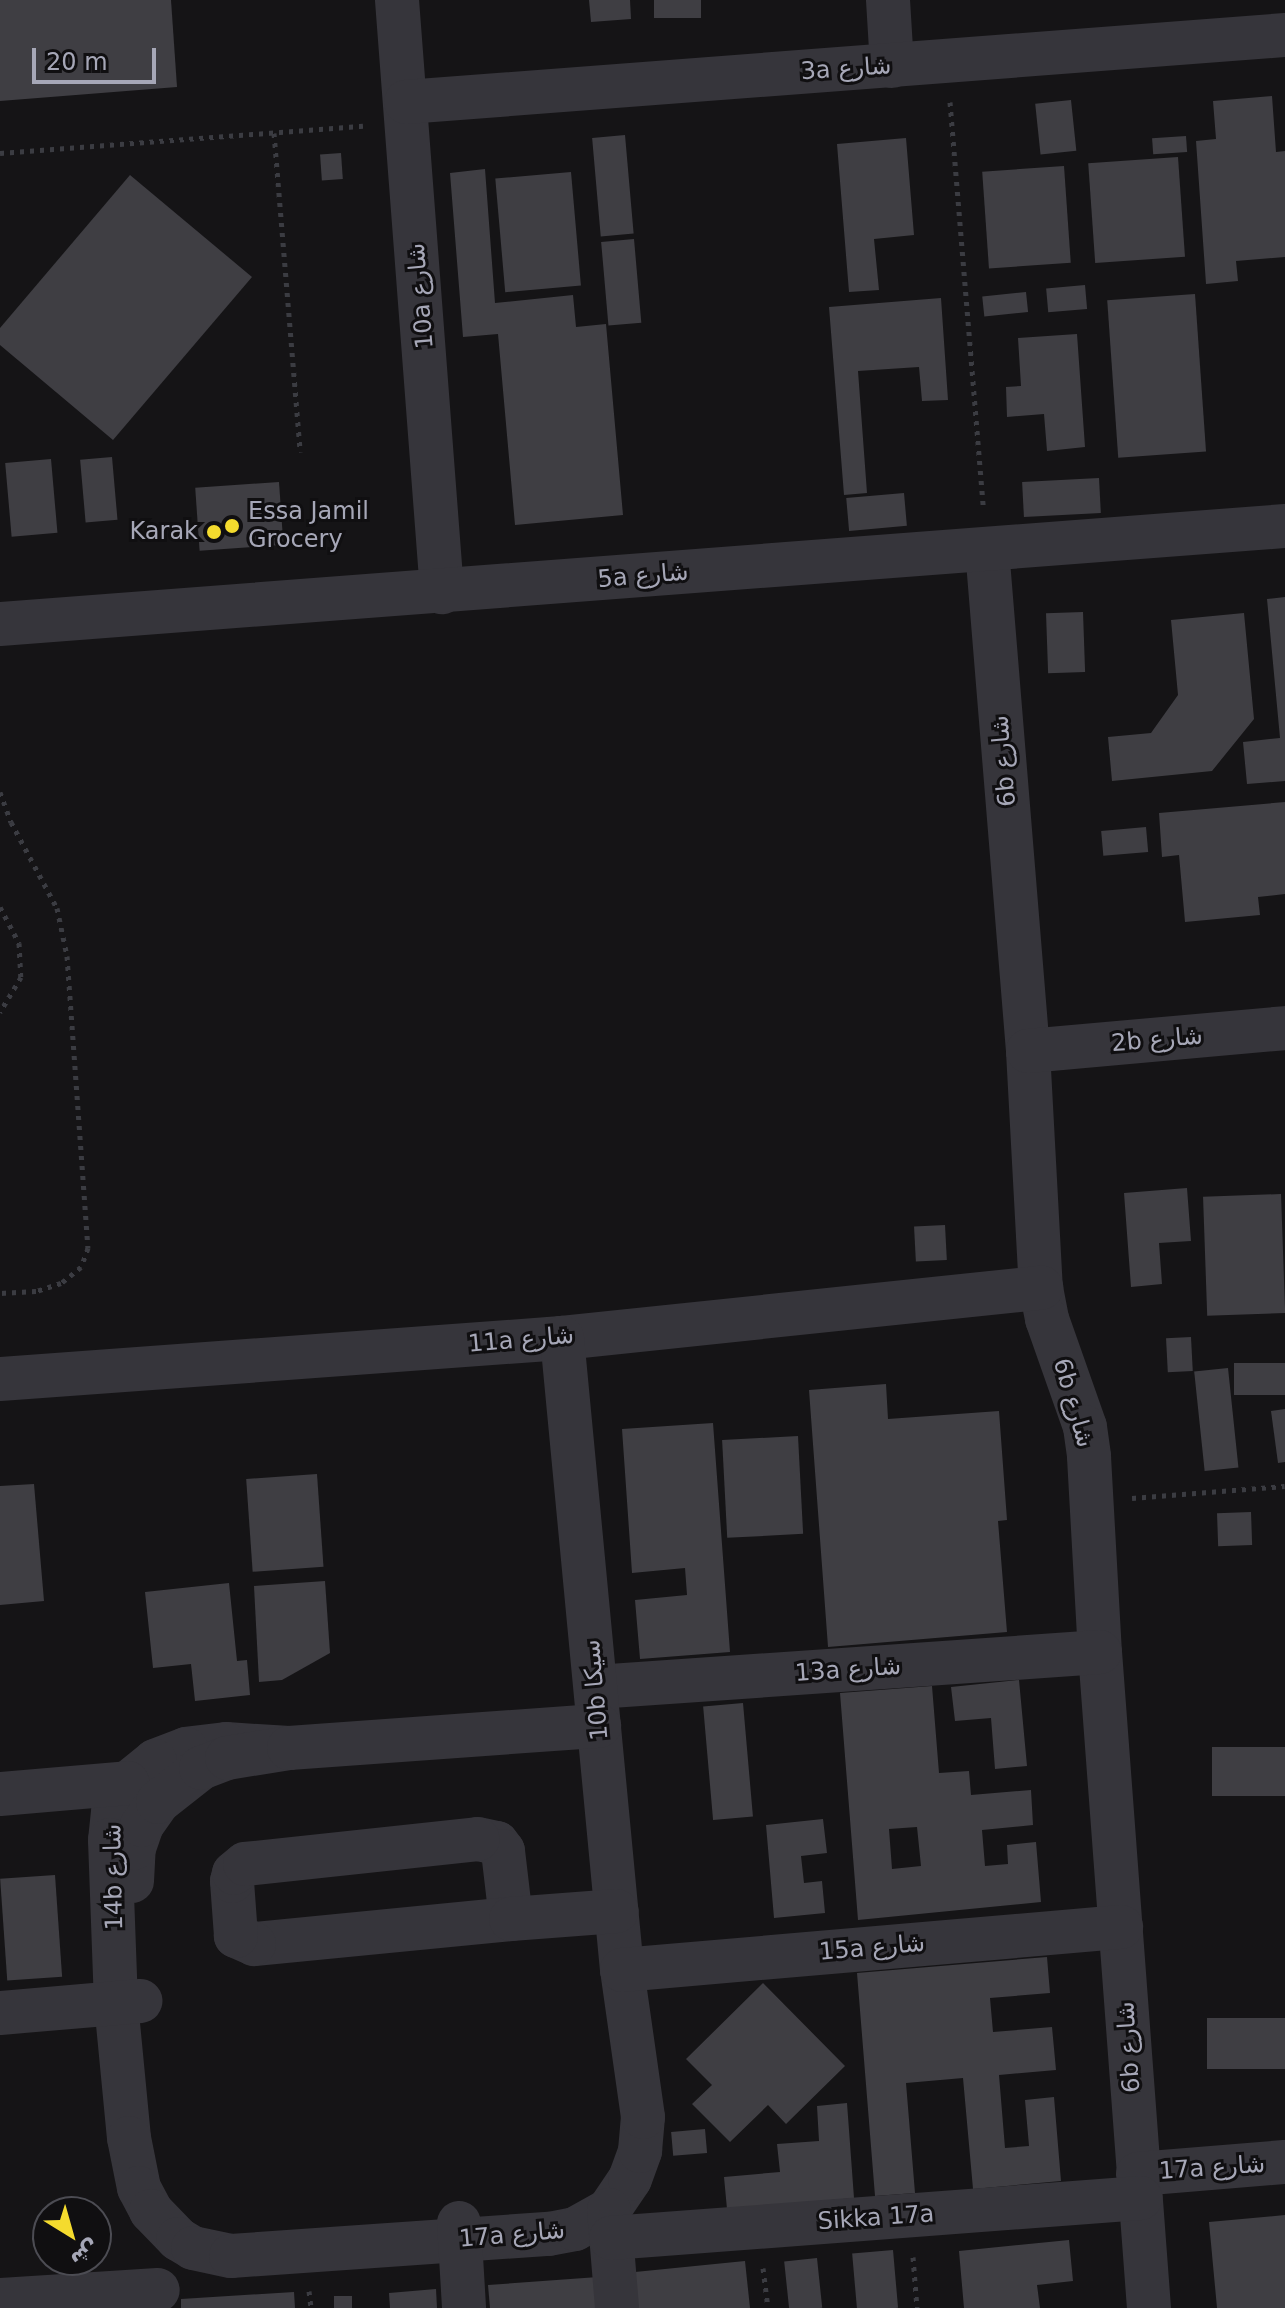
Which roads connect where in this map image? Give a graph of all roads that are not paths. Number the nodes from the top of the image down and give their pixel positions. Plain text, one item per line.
1 (397, 0) edge
2 (888, 0) edge
3 (1285, 35) edge
4 (892, 66) junction
5 (407, 113) junction
6 (1285, 526) edge
7 (987, 549) junction
8 (442, 592) junction
9 (0, 624) edge
10 (1285, 1028) edge
11 (1028, 1051) junction
12 (1041, 1288) junction
13 (562, 1338) junction
14 (0, 1379) edge
15 (1100, 1652) junction
16 (598, 1707) junction
17 (289, 1748) junction
18 (128, 1783) junction
19 (0, 1794) edge
20 (617, 1911) junction
21 (511, 1919) junction
22 (1121, 1927) junction
23 (622, 1970) junction
24 (128, 2002) junction
25 (0, 2013) edge
26 (632, 2042) junction
27 (1285, 2162) edge
28 (1139, 2186) junction
29 (151, 2211) junction
30 (610, 2224) junction
31 (460, 2231) junction
32 (159, 2299) edge
33 (5, 2303) edge
34 (464, 2308) edge
35 (617, 2308) edge
36 (1149, 2308) edge

1 - 5 street, 10a شارع
2 - 4 street
3 - 4 street, 3a شارع
4 - 5 street, 3a شارع
5 - 8 street, 10a شارع
6 - 7 street, 5a شارع
7 - 8 street, 5a شارع
7 - 11 street, 6b شارع
8 - 9 street, 5a شارع
10 - 11 street, 2b شارع
11 - 12 street, 6b شارع
12 - 13 street, 11a شارع
12 - 15 street, 6b شارع
13 - 14 street, 11a شارع
13 - 16 street, 10b سيكا
15 - 16 street, 13a شارع
15 - 22 street, 6b شارع
16 - 17 street, 14b شارع
16 - 20 street, 10b سيكا
17 - 18 street, 14b شارع
17 - 24 street, 14b شارع
18 - 19 street
18 - 24 street, 14b شارع
20 - 21 street
20 - 23 street, 10b سيكا
21 - 21 street
22 - 23 street, 15a شارع
22 - 28 street, 6b شارع
23 - 26 street, 10b سيكا
24 - 25 street
24 - 29 street, 17a شارع
24 - 31 street, 17a شارع
26 - 30 street
26 - 31 street, 17a شارع
27 - 28 street, 17a شارع
28 - 30 street, Sikka 17a
28 - 36 street, 6b شارع
29 - 31 street, 17a شارع
29 - 32 street
30 - 31 street, 17a شارع
30 - 35 street
31 - 34 street
32 - 33 street

